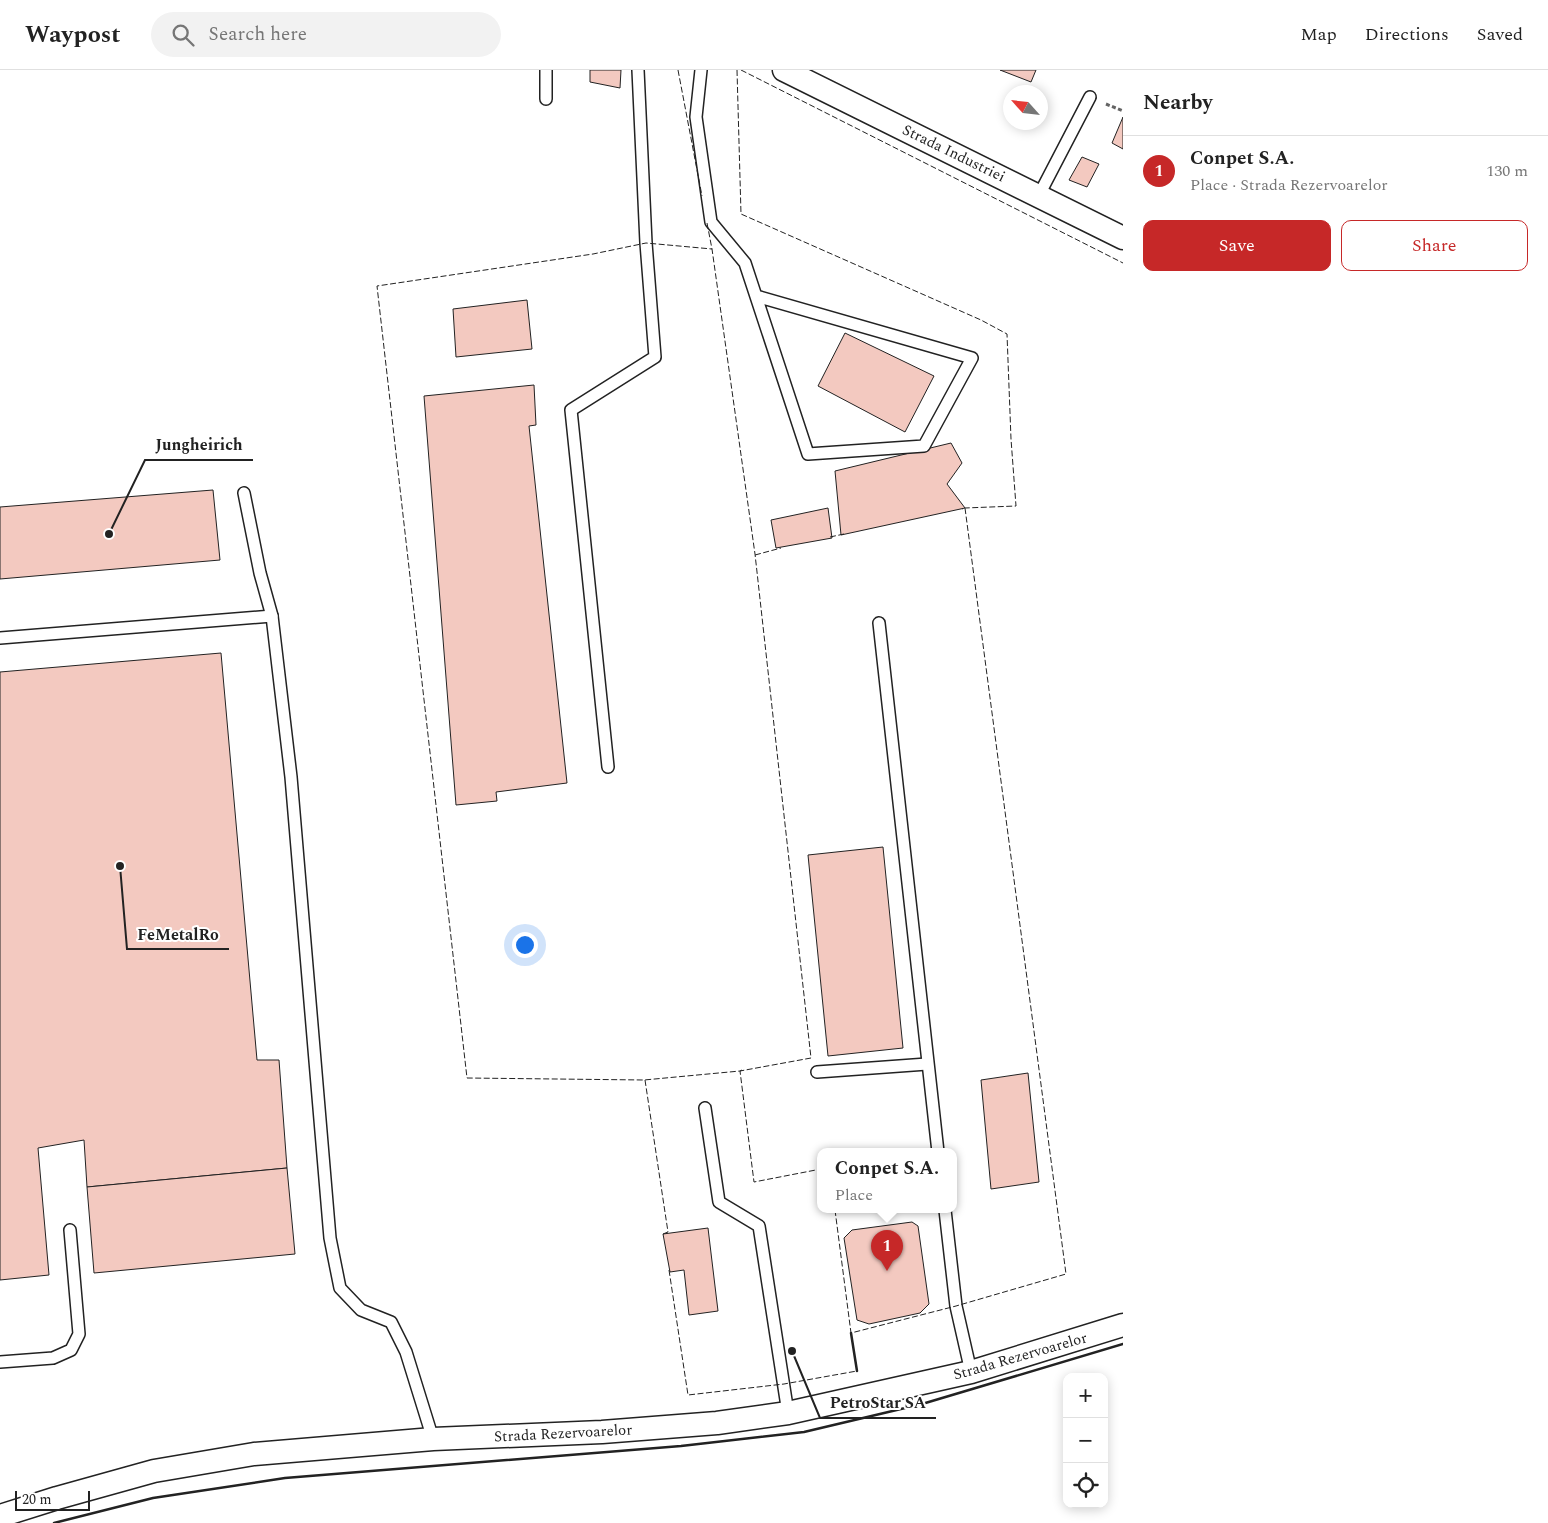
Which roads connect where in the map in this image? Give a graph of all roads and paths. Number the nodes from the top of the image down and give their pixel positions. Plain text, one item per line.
1 (546, 70) edge
2 (638, 70) edge
3 (700, 70) edge
4 (784, 70) edge
5 (1090, 97) dead end
6 (546, 99) dead end
7 (1039, 195) junction
8 (1123, 238) edge
9 (756, 296) junction
10 (244, 493) dead end
11 (272, 616) junction
12 (879, 623) dead end
13 (0, 638) edge
14 (608, 767) dead end
15 (928, 1064) junction
16 (817, 1072) dead end
17 (706, 1108) dead end
18 (938, 1148) edge
19 (945, 1213) edge
20 (70, 1230) dead end
21 (1123, 1325) edge
22 (0, 1362) edge
23 (970, 1372) junction
24 (788, 1413) junction
25 (433, 1439) junction
26 (0, 1516) edge

1 - 6 lane
2 - 14 lane
3 - 9 lane
4 - 7 street, Strada Industriei
5 - 7 lane
7 - 8 street, Strada Industriei
9 - 9 lane
10 - 11 lane
11 - 13 lane
11 - 25 lane
12 - 15 lane
15 - 16 lane
15 - 18 lane
17 - 24 lane
19 - 23 lane
20 - 22 lane
21 - 23 street, Strada Rezervoarelor
23 - 24 street, Strada Rezervoarelor
24 - 25 street, Strada Rezervoarelor
25 - 26 street, Strada Rezervoarelor

